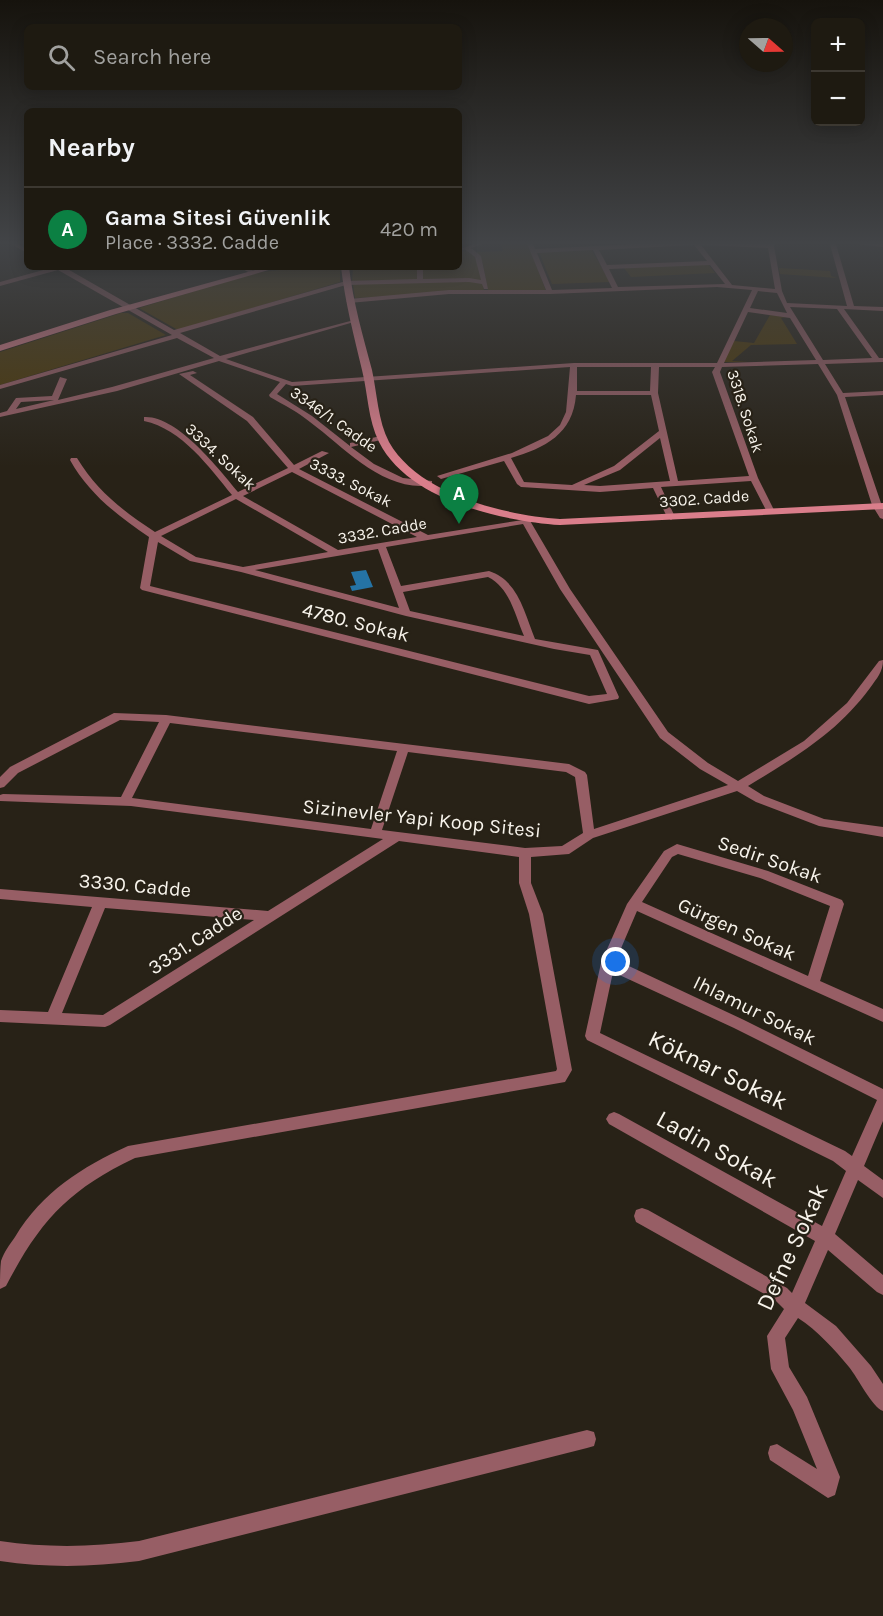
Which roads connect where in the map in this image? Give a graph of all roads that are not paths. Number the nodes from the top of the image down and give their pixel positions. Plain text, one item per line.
1 (102, 316) edge
2 (144, 316) edge
3 (235, 316) edge
4 (351, 316) edge
5 (743, 316) edge
6 (792, 316) edge
7 (846, 316) edge
8 (352, 321) junction
9 (176, 334) junction
10 (0, 348) edge
11 (220, 359) junction
12 (880, 360) edge
13 (819, 362) junction
14 (574, 365) junction
15 (655, 365) junction
16 (719, 365) junction
17 (186, 376) dead end
18 (63, 379) dead end
19 (369, 379) junction
20 (283, 383) junction
21 (0, 387) edge
22 (572, 393) junction
23 (654, 393) junction
24 (883, 393) edge
25 (841, 395) junction
26 (10, 412) junction
27 (0, 415) edge
28 (147, 419) dead end
29 (663, 432) junction
30 (382, 437) junction
31 (353, 445) dead end
32 (325, 453) dead end
33 (506, 457) junction
34 (74, 460) dead end
35 (293, 469) junction
36 (441, 476) dead end
37 (754, 478) junction
38 (674, 482) junction
39 (429, 483) junction
40 (655, 484) junction
41 (572, 488) junction
42 (237, 496) junction
43 (880, 506) edge
44 (770, 510) junction
45 (883, 516) edge
46 (671, 517) junction
47 (526, 521) junction
48 (154, 536) junction
49 (427, 538) junction
50 (381, 545) junction
51 (337, 553) junction
52 (242, 569) junction
53 (397, 590) junction
54 (406, 613) junction
55 (531, 641) junction
56 (883, 663) edge
57 (166, 719) junction
58 (404, 748) junction
59 (0, 784) edge
60 (739, 786) junction
61 (1, 797) edge
62 (125, 801) junction
63 (883, 832) edge
64 (375, 834) junction
65 (589, 836) junction
66 (396, 837) junction
67 (525, 853) junction
68 (0, 894) edge
69 (101, 902) junction
70 (634, 904) junction
71 (267, 916) junction
72 (608, 963) junction
73 (812, 984) junction
74 (0, 1016) edge
75 (883, 1016) edge
76 (52, 1019) junction
77 (882, 1106) edge
78 (614, 1119) dead end
79 (854, 1167) junction
80 (883, 1190) edge
81 (642, 1216) dead end
82 (825, 1237) junction
83 (0, 1280) edge
84 (883, 1286) edge
85 (794, 1309) junction
86 (883, 1402) edge
87 (587, 1439) dead end
88 (777, 1453) dead end
89 (0, 1551) edge

1 - 10 street
2 - 9 street, 3346/1. Cadde
3 - 9 street
4 - 8 street
5 - 16 street, 3318. Sokak
6 - 13 street
7 - 12 street
8 - 11 street
8 - 19 street
9 - 11 street, 3346/1. Cadde
9 - 21 street
11 - 20 street, 3346/1. Cadde
11 - 26 street
12 - 13 street
13 - 16 street
13 - 25 street
14 - 15 street
14 - 19 street
14 - 22 street
15 - 16 street
15 - 23 street
16 - 37 street, 3318. Sokak
17 - 35 street, 3333. Sokak
18 - 26 street
19 - 20 street
19 - 30 street
20 - 39 street, 3346/1. Cadde
22 - 23 street
22 - 33 street
23 - 29 street
24 - 25 street
25 - 43 street
26 - 27 street
28 - 42 street, 3334. Sokak
29 - 38 street
29 - 41 street
30 - 31 street
30 - 39 street, 3302. Cadde
32 - 35 street
33 - 36 street
33 - 41 street
34 - 48 street
35 - 42 street
35 - 49 street, 3333. Sokak
37 - 38 street
37 - 44 street, 3318. Sokak
38 - 40 street
39 - 47 street, 3302. Cadde
40 - 41 street
40 - 46 street
42 - 48 street
42 - 51 street, 3334. Sokak
43 - 44 street, 3302. Cadde
43 - 45 street
44 - 46 street, 3302. Cadde
46 - 47 street, 3302. Cadde
47 - 49 street, 3332. Cadde
47 - 60 street
48 - 52 street
48 - 55 street, 4780. Sokak
49 - 50 street, 3332. Cadde
50 - 51 street, 3332. Cadde
50 - 53 street
51 - 52 street, 3332. Cadde
52 - 54 street
53 - 54 street
53 - 55 street
54 - 55 street
56 - 60 street, Sizinevler Yapi Koop Sitesi
57 - 58 street
57 - 59 street
57 - 62 street
58 - 64 street
58 - 65 street
60 - 63 street
60 - 65 street, Sizinevler Yapi Koop Sitesi
61 - 62 street, Sizinevler Yapi Koop Sitesi
62 - 64 street, Sizinevler Yapi Koop Sitesi
64 - 66 street, Sizinevler Yapi Koop Sitesi
65 - 67 street, Sizinevler Yapi Koop Sitesi
66 - 67 street, Sizinevler Yapi Koop Sitesi
66 - 71 street, 3331. Cadde
67 - 83 street
68 - 69 street, 3330. Cadde
69 - 71 street, 3330. Cadde
69 - 76 street
70 - 72 street
70 - 73 street, Gürgen Sokak
70 - 73 street, Sedir Sokak
71 - 76 street, 3331. Cadde
72 - 77 street, Ihlamur Sokak
72 - 79 street, Köknar Sokak
73 - 75 street, Gürgen Sokak
74 - 76 street, 3331. Cadde
77 - 79 street, Defne Sokak
78 - 82 street, Ladin Sokak
79 - 80 street, Köknar Sokak
79 - 82 street, Defne Sokak
81 - 85 street
82 - 84 street, Ladin Sokak
82 - 85 street, Defne Sokak
85 - 86 street
85 - 88 street, Defne Sokak
87 - 89 street

